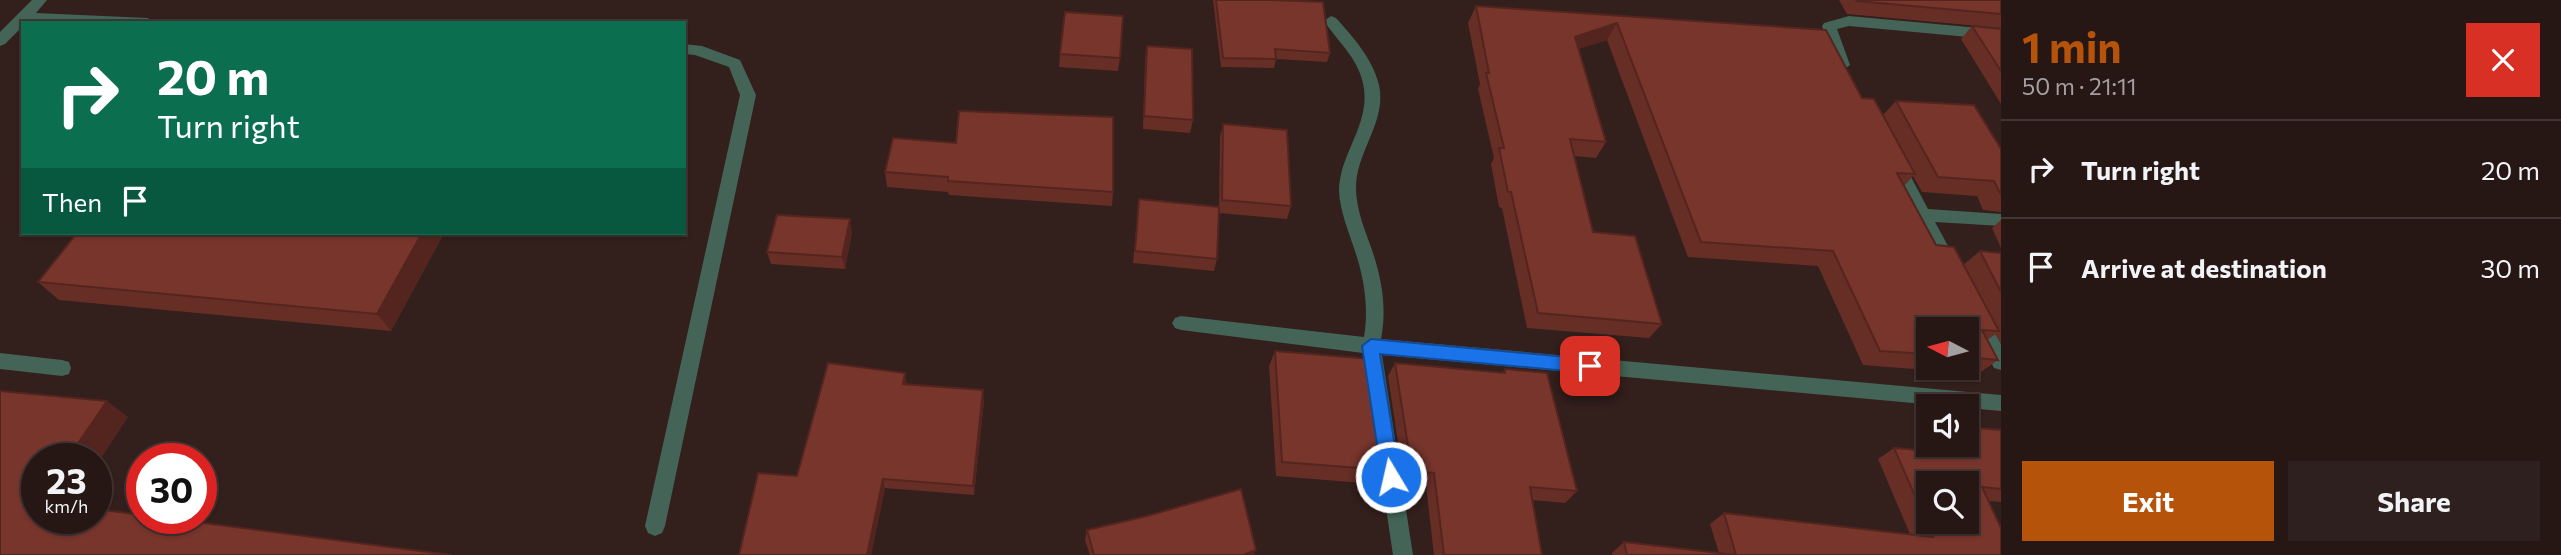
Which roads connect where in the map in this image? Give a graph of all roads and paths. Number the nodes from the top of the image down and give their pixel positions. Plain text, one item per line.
1 (40, 0) edge
2 (23, 17) junction
3 (1331, 20) dead end
4 (106, 21) edge
5 (2001, 35) edge
6 (0, 41) edge
7 (686, 49) edge
8 (1848, 74) edge
9 (1886, 145) edge
10 (1924, 215) junction
11 (2001, 220) edge
12 (1956, 276) edge
13 (1969, 301) edge
14 (1181, 323) dead end
15 (1371, 346) junction
16 (0, 361) edge
17 (2001, 362) edge
18 (62, 368) dead end
19 (2001, 403) edge
20 (656, 526) dead end
21 (1404, 555) edge

1 - 2 street
2 - 4 street
2 - 6 street
3 - 15 street
5 - 8 street
7 - 20 street
9 - 10 street
10 - 11 street
10 - 12 street
13 - 17 street
14 - 15 street
15 - 19 street
15 - 21 street
16 - 18 street

